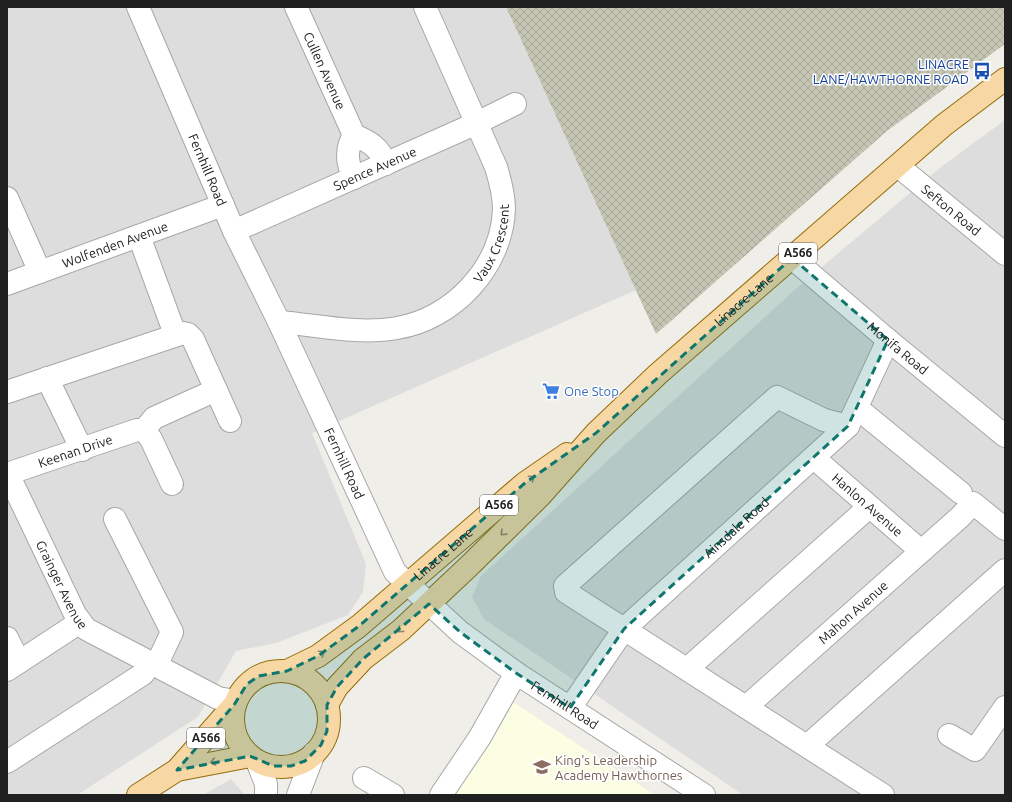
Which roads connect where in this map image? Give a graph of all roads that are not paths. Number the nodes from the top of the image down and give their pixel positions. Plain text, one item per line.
1 (138, 7) edge
2 (296, 7) edge
3 (425, 7) edge
4 (1005, 79) edge
5 (515, 104) dead end
6 (477, 123) junction
7 (354, 135) junction
8 (386, 164) junction
9 (898, 166) junction
10 (354, 178) junction
11 (7, 198) edge
12 (223, 205) junction
13 (234, 231) junction
14 (139, 236) junction
15 (1005, 254) edge
16 (792, 258) junction
17 (40, 272) junction
18 (7, 284) edge
19 (279, 322) junction
20 (175, 334) junction
21 (888, 340) junction
22 (47, 378) junction
23 (216, 390) junction
24 (7, 392) edge
25 (853, 417) junction
26 (230, 421) dead end
27 (144, 430) junction
28 (596, 433) junction
29 (1005, 436) edge
30 (82, 450) junction
31 (814, 458) junction
32 (8, 474) edge
33 (172, 484) dead end
34 (961, 493) dead end
35 (869, 506) junction
36 (115, 519) dead end
37 (1005, 529) edge
38 (921, 551) junction
39 (1005, 570) edge
40 (407, 585) junction
41 (429, 604) junction
42 (80, 622) junction
43 (624, 629) junction
44 (7, 638) edge
45 (153, 665) junction
46 (13, 666) edge
47 (687, 669) junction
48 (288, 671) junction
49 (516, 673) junction
50 (235, 703) junction
51 (327, 705) junction
52 (746, 707) junction
53 (1005, 707) edge
54 (570, 708) junction
55 (949, 735) dead end
56 (807, 746) junction
57 (314, 753) junction
58 (254, 758) junction
59 (7, 762) edge
60 (177, 770) junction
61 (364, 778) dead end
62 (138, 795) edge
63 (266, 795) edge
64 (298, 795) edge
65 (393, 795) edge
66 (441, 795) edge
67 (704, 795) edge
68 (883, 795) edge

1 - 12 street, Fernhill Road
2 - 7 street, Cullen Avenue
3 - 6 street, Vaux Crescent
4 - 9 main road, Linacre Lane / A566
5 - 6 street, Spence Avenue
6 - 8 street, Spence Avenue
6 - 19 street, Vaux Crescent
7 - 8 street
7 - 10 street
8 - 10 street, Spence Avenue
9 - 15 street, Sefton Road
9 - 16 main road, Linacre Lane / A566
10 - 13 street, Spence Avenue
11 - 17 street
12 - 13 street, Fernhill Road
12 - 14 street, Wolfenden Avenue
13 - 19 street, Fernhill Road
14 - 17 street, Wolfenden Avenue
14 - 20 street
16 - 21 street, Monifa Road
16 - 28 main road, Linacre Lane / A566
17 - 18 street, Wolfenden Avenue
19 - 40 street, Fernhill Road
20 - 22 street
20 - 23 street
21 - 25 street, Ainsdale Road
21 - 29 street, Monifa Road
22 - 24 street
22 - 30 street
23 - 26 street
23 - 27 street
25 - 31 street, Ainsdale Road
25 - 34 street
25 - 43 street
27 - 30 street, Keenan Drive
27 - 33 street
40 -> 28 main road, Linacre Lane / A566
28 -> 41 main road, Linacre Lane / A566
30 - 32 street, Keenan Drive
31 - 35 street, Hanlon Avenue
31 - 43 street, Ainsdale Road
32 - 42 street, Grainger Avenue
35 - 38 street, Hanlon Avenue
35 - 47 street
36 - 45 street
37 - 38 street, Mahon Avenue
38 - 52 street, Mahon Avenue
39 - 56 street
40 - 41 street, Fernhill Road
48 -> 40 main road, Linacre Lane / A566
41 - 49 street, Fernhill Road
41 -> 51 main road, Linacre Lane / A566
42 - 45 street, Grainger Avenue
42 - 46 street
43 - 47 street
43 - 54 street, Ainsdale Road
44 - 46 street
45 - 50 street, Grainger Avenue
45 - 59 street
47 - 52 street
48 - 50 main road
48 - 51 main road
49 - 54 street, Fernhill Road
49 - 66 street
50 - 58 main road
50 - 60 main road, A566
51 - 57 main road
52 - 56 street
53 - 55 street
54 - 67 street, Fernhill Road
56 - 68 street
57 - 58 main road
57 - 64 street
58 -> 60 main road, A566
58 - 63 street
60 - 62 main road, A566
61 - 65 street

